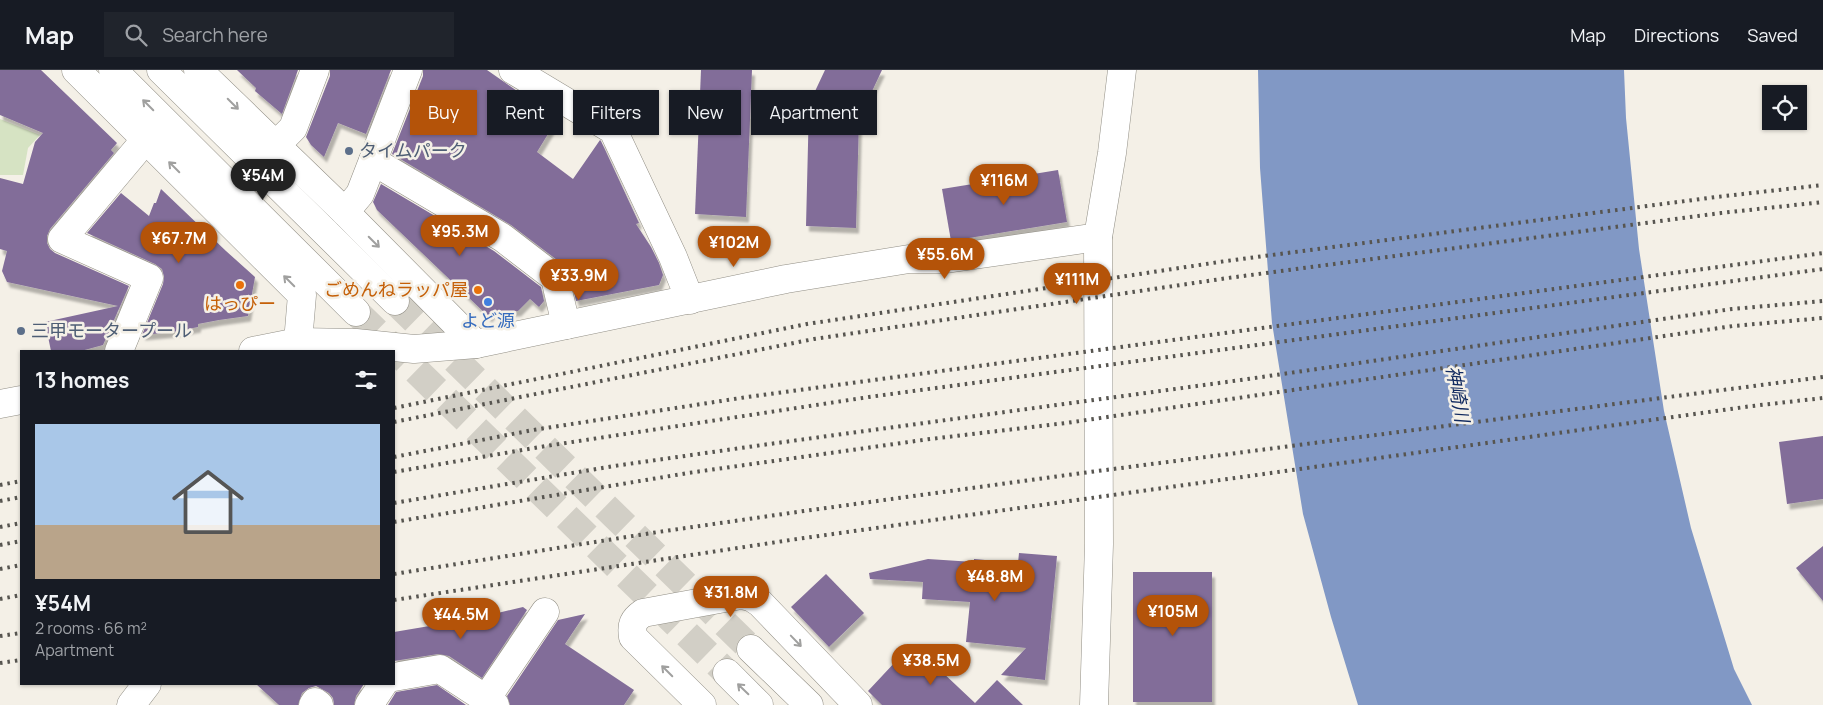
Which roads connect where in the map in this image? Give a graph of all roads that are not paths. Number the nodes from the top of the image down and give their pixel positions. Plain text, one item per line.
1 (76, 70) edge
2 (113, 70) edge
3 (161, 70) edge
4 (198, 70) edge
5 (315, 70) edge
6 (408, 70) edge
7 (514, 70) edge
8 (1122, 70) edge
9 (146, 139) junction
10 (276, 146) junction
11 (373, 161) junction
12 (345, 212) junction
13 (1098, 237) junction
14 (690, 300) junction
15 (395, 301) tunnel mouth
16 (356, 312) tunnel mouth
17 (566, 325) junction
18 (298, 342) junction
19 (476, 344) junction
20 (119, 350) edge
21 (258, 350) edge
22 (20, 400) edge
23 (0, 404) edge
24 (545, 612) dead end
25 (751, 649) tunnel mouth
26 (727, 673) tunnel mouth
27 (395, 677) edge
28 (146, 685) edge
29 (383, 685) edge
30 (490, 702) edge
31 (690, 702) edge
32 (131, 705) edge
33 (313, 705) edge
34 (319, 705) edge
35 (369, 705) edge
36 (760, 705) edge
37 (809, 705) edge
38 (858, 705) edge
39 (1094, 705) edge

1 - 9 street
16 -> 2 street
3 - 15 street
4 -> 10 street
5 - 10 street
6 - 11 street
7 - 14 street
8 - 13 street
18 -> 9 street
9 - 20 street
10 - 12 street
11 - 12 street
11 - 17 street
12 -> 19 street
13 - 14 street
13 - 39 street
14 - 17 street
17 - 19 street
18 - 19 street
18 - 21 street
22 - 23 street
24 - 30 street
25 - 37 street
36 -> 26 street
27 - 30 street
28 - 32 street
29 - 35 street
31 -> 38 street
33 - 34 street

